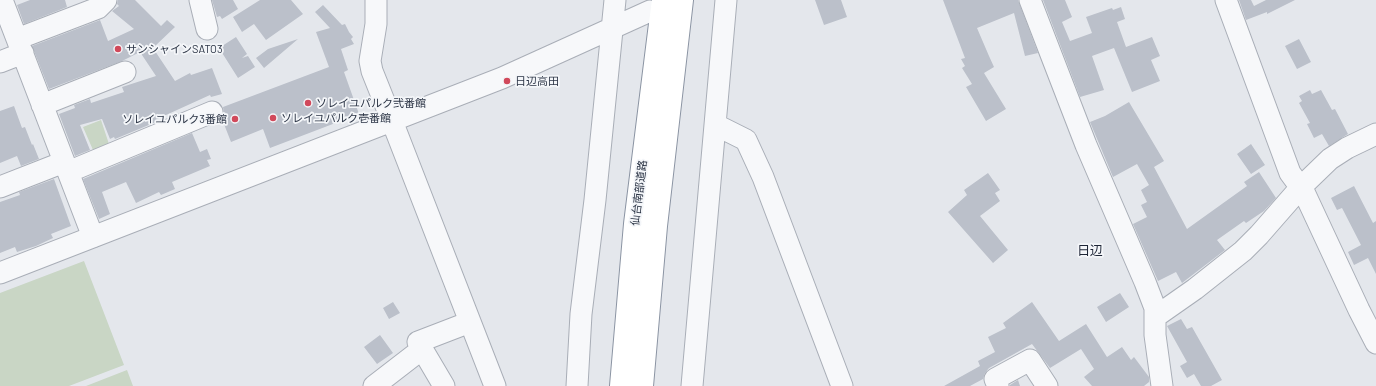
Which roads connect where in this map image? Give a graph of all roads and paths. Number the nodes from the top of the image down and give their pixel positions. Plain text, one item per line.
1 (2, 0) edge
2 (106, 0) edge
3 (200, 0) edge
4 (376, 0) edge
5 (615, 0) edge
6 (682, 0) edge
7 (726, 0) edge
8 (1030, 0) edge
9 (1226, 0) edge
10 (85, 6) edge
11 (656, 6) edge
12 (613, 28) junction
13 (207, 29) dead end
14 (20, 46) junction
15 (0, 62) edge
16 (125, 72) dead end
17 (42, 105) junction
18 (212, 112) dead end
19 (392, 121) junction
20 (716, 125) junction
21 (1376, 134) edge
22 (66, 167) junction
23 (0, 187) edge
24 (1301, 187) junction
25 (93, 237) junction
26 (0, 273) edge
27 (1155, 317) junction
28 (470, 322) junction
29 (1376, 343) edge
30 (422, 349) junction
31 (374, 386) edge
32 (444, 386) edge
33 (495, 386) edge
34 (577, 386) edge
35 (621, 386) edge
36 (642, 386) edge
37 (692, 386) edge
38 (842, 386) edge
39 (998, 386) edge
40 (1047, 386) edge
41 (1161, 386) edge

1 - 14 street
2 - 10 street
3 - 13 street
4 - 19 street
5 - 12 street
6 - 36 highway, 仙台南部道路
7 - 20 street
8 - 27 street
9 - 24 street
10 - 14 street
11 - 12 street
11 - 35 highway, 仙台南部道路
12 - 19 street
12 - 34 street
14 - 15 street
14 - 17 street
16 - 17 street
17 - 22 street
18 - 22 street
19 - 25 street
19 - 28 street
20 - 37 street
20 - 38 street
21 - 24 street
22 - 23 street
22 - 25 street
24 - 27 street
24 - 29 street
25 - 26 street
27 - 41 street
28 - 30 street
28 - 33 street
30 - 31 street
30 - 32 street
39 - 40 street

